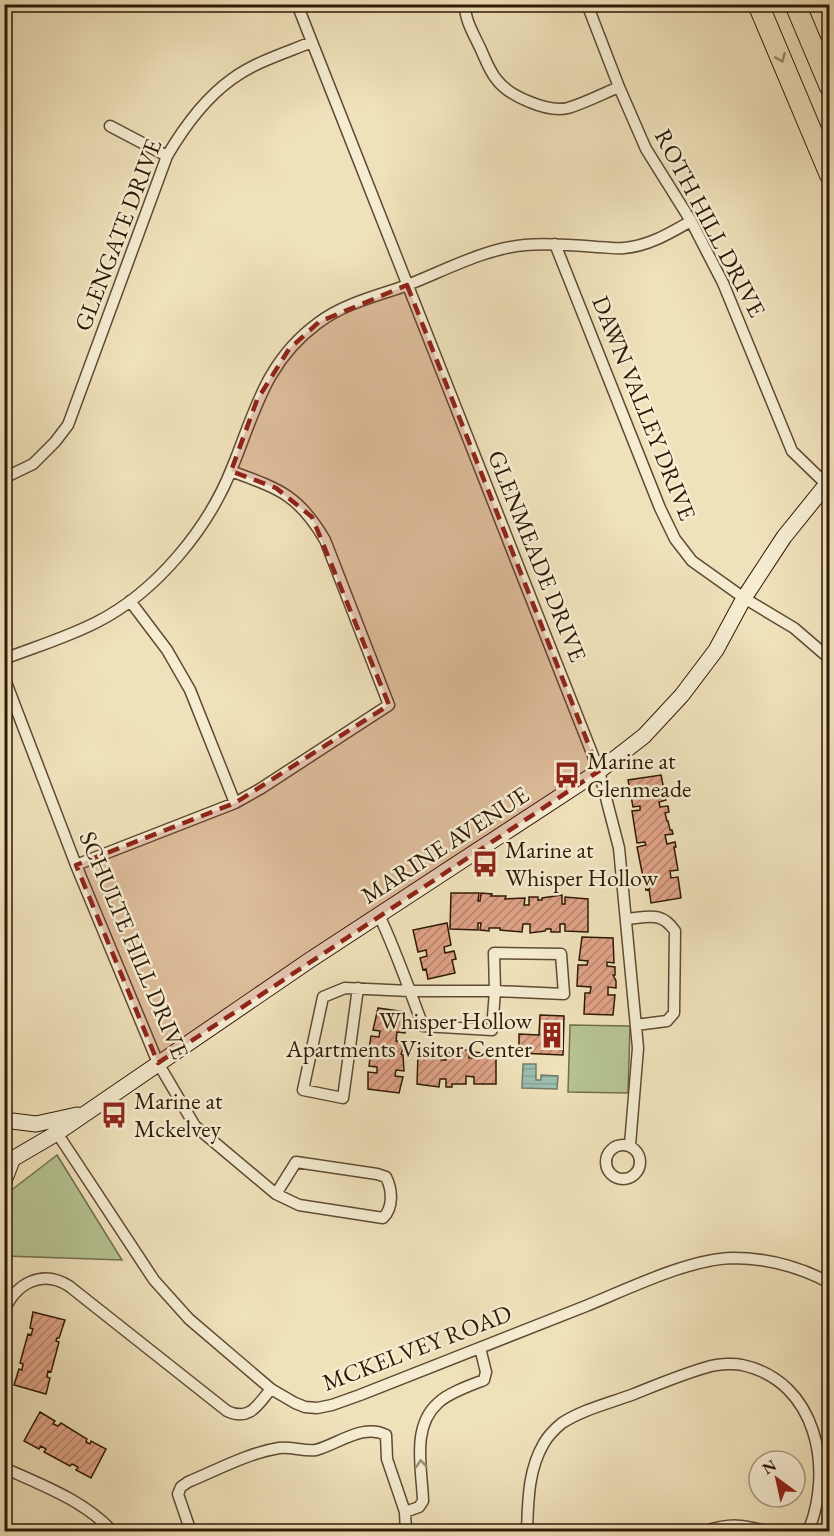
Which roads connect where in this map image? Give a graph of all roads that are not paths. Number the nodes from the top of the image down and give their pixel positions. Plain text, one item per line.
1 (297, 4) edge
2 (465, 4) edge
3 (587, 4) edge
4 (758, 4) edge
5 (795, 4) edge
6 (312, 42) junction
7 (619, 87) junction
8 (830, 87) edge
9 (110, 126) dead end
10 (166, 156) junction
11 (830, 175) edge
12 (691, 221) junction
13 (555, 244) junction
14 (407, 285) junction
15 (231, 471) junction
16 (4, 478) edge
17 (828, 482) edge
18 (744, 597) junction
19 (130, 601) junction
20 (4, 658) edge
21 (830, 659) edge
22 (4, 677) edge
23 (599, 771) junction
24 (235, 802) junction
25 (76, 865) junction
26 (379, 915) junction
27 (627, 919) junction
28 (358, 988) junction
29 (410, 991) junction
30 (495, 991) junction
31 (636, 1025) junction
32 (158, 1063) junction
33 (86, 1113) junction
34 (4, 1120) edge
35 (57, 1133) junction
36 (630, 1145) dead end
37 (9, 1161) edge
38 (4, 1181) edge
39 (276, 1194) junction
40 (830, 1283) edge
41 (4, 1311) edge
42 (480, 1348) junction
43 (271, 1389) junction
44 (4, 1468) edge
45 (405, 1512) junction
46 (113, 1532) edge
47 (191, 1532) edge
48 (406, 1532) edge
49 (527, 1532) edge
50 (702, 1532) edge
51 (769, 1532) edge
52 (808, 1532) edge

1 - 6 street, GLENMEADE DRIVE
2 - 7 street
3 - 7 street, ROTH HILL DRIVE
4 -> 11 highway
5 - 8 highway
6 - 10 street, GLENGATE DRIVE
6 - 14 street, GLENMEADE DRIVE
7 - 12 street, ROTH HILL DRIVE
9 - 10 street
10 - 16 street, GLENGATE DRIVE
12 - 13 street
12 - 17 street, ROTH HILL DRIVE
13 - 14 street
13 - 18 street, DAWN VALLEY DRIVE
14 - 15 street
14 - 23 street, GLENMEADE DRIVE
15 - 19 street
15 - 24 street
17 - 18 main road, MARINE AVENUE
18 - 21 street, DAWN VALLEY DRIVE
18 - 23 main road, MARINE AVENUE
19 - 20 street
19 - 24 street
22 - 25 street, SCHULTE HILL DRIVE
23 - 26 main road, MARINE AVENUE
23 - 27 street, GLENMEADE DRIVE
24 - 25 street
25 - 32 street, SCHULTE HILL DRIVE
26 - 29 street
26 - 32 main road, MARINE AVENUE
27 - 31 street, GLENMEADE DRIVE
27 - 31 street
28 - 28 street
28 - 29 street
29 - 30 street
29 - 30 street
30 - 30 street
31 - 36 street, GLENMEADE DRIVE
32 - 33 main road, MARINE AVENUE
32 - 39 street, SCHULTE HILL DRIVE
33 - 34 main road
33 - 35 main road, MARINE AVENUE
35 - 37 main road, MARINE AVENUE
35 - 43 street, MCKELVEY ROAD
37 - 38 main road
39 - 39 street, SCHULTE HILL DRIVE
40 - 42 street, MCKELVEY ROAD
41 - 43 street
42 - 43 street, MCKELVEY ROAD
45 -> 42 street
44 - 46 street
45 - 47 street
45 - 48 street
49 - 52 street
50 - 51 street

